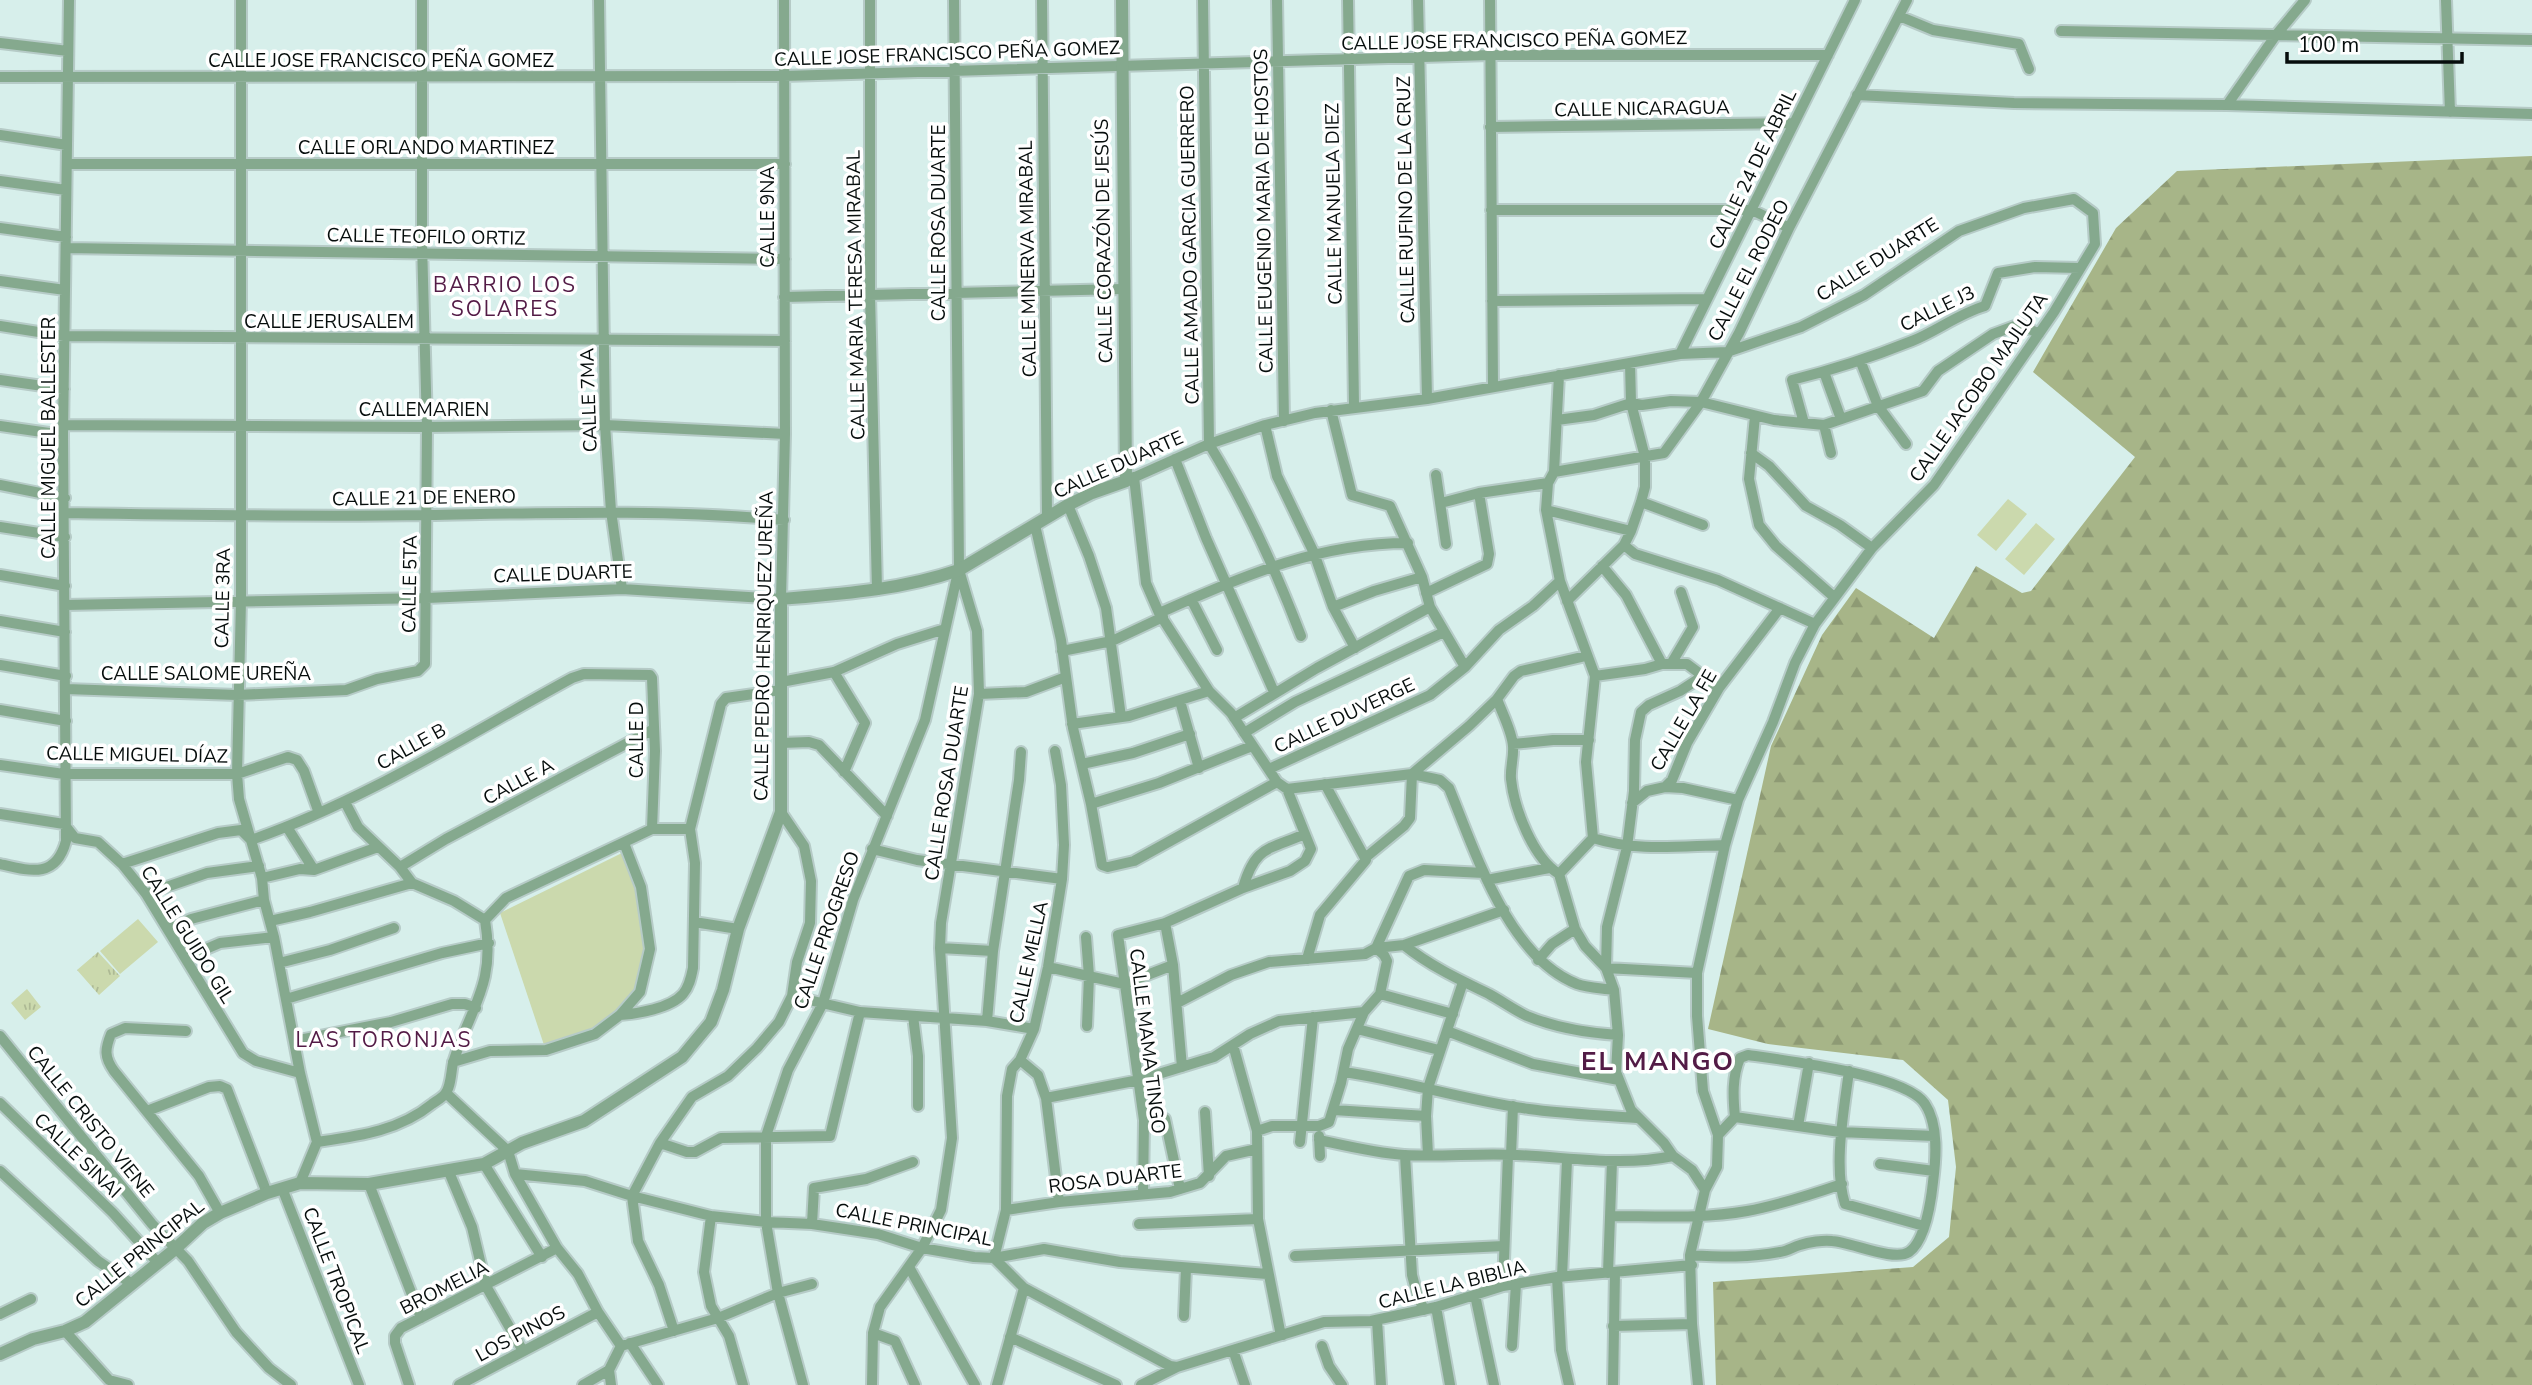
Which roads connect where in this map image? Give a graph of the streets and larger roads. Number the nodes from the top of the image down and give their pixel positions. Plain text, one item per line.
1 (69, 0) edge
2 (241, 0) edge
3 (422, 0) edge
4 (599, 0) edge
5 (784, 0) edge
6 (870, 0) edge
7 (954, 0) edge
8 (1042, 0) edge
9 (1122, 0) edge
10 (1203, 0) edge
11 (1278, 0) edge
12 (1348, 0) edge
13 (1418, 0) edge
14 (1490, 0) edge
15 (1855, 0) edge
16 (1907, 0) edge
17 (2305, 0) edge
18 (2446, 0) edge
19 (1899, 16) junction
20 (2061, 31) dead end
21 (2276, 35) junction
22 (2448, 37) junction
23 (2532, 40) edge
24 (0, 43) edge
25 (68, 51) junction
26 (1490, 55) junction
27 (1828, 55) junction
28 (1419, 58) junction
29 (1348, 60) junction
30 (1278, 62) junction
31 (1204, 64) junction
32 (1121, 66) junction
33 (1043, 68) junction
34 (2029, 69) dead end
35 (954, 71) junction
36 (870, 73) junction
37 (600, 76) junction
38 (784, 76) junction
39 (0, 77) edge
40 (422, 77) junction
41 (68, 78) junction
42 (241, 78) junction
43 (1857, 96) junction
44 (2227, 105) junction
45 (2450, 112) junction
46 (2532, 114) edge
47 (1794, 123) junction
48 (1490, 127) junction
49 (0, 135) edge
50 (67, 145) junction
51 (67, 164) junction
52 (241, 164) junction
53 (422, 164) junction
54 (601, 164) junction
55 (785, 164) junction
56 (0, 181) edge
57 (66, 190) junction
58 (2074, 199) joint
59 (1491, 210) junction
60 (1752, 210) junction
61 (0, 228) edge
62 (1789, 228) junction
63 (66, 243) junction
64 (241, 251) junction
65 (423, 254) junction
66 (603, 257) junction
67 (785, 259) junction
68 (2080, 268) junction
69 (0, 281) edge
70 (1123, 289) junction
71 (65, 290) junction
72 (1044, 291) junction
73 (956, 293) junction
74 (870, 295) junction
75 (784, 297) junction
76 (1707, 299) junction
77 (1492, 301) junction
78 (0, 326) edge
79 (2039, 334) junction
80 (65, 336) junction
81 (241, 338) junction
82 (426, 338) junction
83 (604, 340) junction
84 (785, 341) junction
85 (1727, 352) junction
86 (1679, 354) junction
87 (1860, 360) junction
88 (1630, 363) junction
89 (1824, 372) junction
90 (1559, 375) junction
91 (0, 380) edge
92 (1493, 386) junction
93 (64, 390) junction
94 (1427, 399) junction
95 (1700, 402) junction
96 (1630, 403) junction
97 (1354, 407) junction
98 (1878, 407) junction
99 (1331, 410) junction
100 (1755, 416) junction
101 (1841, 419) junction
102 (1557, 420) junction
103 (1284, 421) junction
104 (1804, 423) junction
105 (605, 425) junction
106 (1265, 425) junction
107 (1824, 425) junction
108 (0, 426) edge
109 (241, 426) junction
110 (427, 426) junction
111 (63, 430) junction
112 (785, 434) junction
113 (1209, 444) junction
114 (1906, 444) dead end
115 (1751, 453) junction
116 (1830, 453) dead end
117 (1644, 457) junction
118 (1175, 459) junction
119 (1555, 472) junction
120 (1436, 475) dead end
121 (1130, 479) junction
122 (1548, 482) junction
123 (0, 485) edge
124 (1479, 493) junction
125 (65, 498) junction
126 (1641, 502) junction
127 (1441, 503) junction
128 (1068, 505) junction
129 (1546, 510) junction
130 (611, 511) junction
131 (65, 513) junction
132 (428, 515) junction
133 (241, 516) junction
134 (1047, 517) junction
135 (784, 520) junction
136 (1035, 525) junction
137 (1703, 525) dead end
138 (0, 527) edge
139 (1632, 531) junction
140 (65, 537) junction
141 (1408, 543) junction
142 (1446, 544) dead end
143 (1624, 545) junction
144 (1872, 548) junction
145 (1314, 553) junction
146 (1274, 566) junction
147 (1602, 566) junction
148 (959, 570) junction
149 (0, 575) edge
150 (1422, 577) junction
151 (1560, 581) junction
152 (1227, 583) junction
153 (65, 586) junction
154 (622, 589) junction
155 (877, 590) junction
156 (1681, 592) dead end
157 (1426, 593) junction
158 (1834, 597) junction
159 (428, 598) junction
160 (781, 599) junction
161 (1191, 599) junction
162 (241, 600) junction
163 (1567, 600) junction
164 (65, 605) junction
165 (1333, 607) junction
166 (1430, 607) junction
167 (1780, 608) junction
168 (1161, 615) junction
169 (0, 621) edge
170 (1815, 624) junction
171 (945, 629) junction
172 (65, 632) junction
173 (1444, 632) junction
174 (1301, 636) dead end
175 (1112, 641) junction
176 (1355, 648) junction
177 (1216, 650) dead end
178 (1062, 651) junction
179 (1586, 656) junction
180 (425, 664) joint
181 (1667, 664) junction
182 (0, 665) edge
183 (1465, 667) junction
184 (834, 672) junction
185 (584, 674) joint
186 (66, 676) junction
187 (1595, 676) junction
188 (1703, 676) junction
189 (1066, 677) junction
190 (781, 686) junction
191 (1719, 688) junction
192 (66, 689) junction
193 (1209, 691) junction
194 (1274, 692) junction
195 (979, 694) junction
196 (237, 695) junction
197 (1497, 699) junction
198 (1180, 701) junction
199 (0, 710) edge
200 (1121, 717) junction
201 (1234, 718) junction
202 (66, 721) junction
203 (1072, 724) junction
204 (654, 729) junction
205 (1244, 733) junction
206 (1190, 734) junction
207 (1589, 740) junction
208 (781, 743) junction
209 (1513, 744) junction
210 (1252, 746) junction
211 (1055, 751) dead end
212 (1021, 752) dead end
213 (1082, 764) junction
214 (0, 765) edge
215 (1199, 768) junction
216 (1269, 769) junction
217 (844, 772) junction
218 (64, 774) junction
219 (237, 774) junction
220 (1412, 774) junction
221 (1277, 782) junction
222 (1325, 783) junction
223 (1665, 787) junction
224 (1287, 789) junction
225 (1738, 800) junction
226 (345, 802) junction
227 (1632, 803) junction
228 (1091, 804) junction
229 (781, 812) junction
230 (319, 813) junction
231 (0, 814) edge
232 (887, 816) junction
233 (65, 824) junction
234 (287, 827) junction
235 (652, 829) junction
236 (690, 829) junction
237 (1305, 834) junction
238 (1593, 838) junction
239 (251, 839) junction
240 (624, 843) junction
241 (1725, 845) junction
242 (378, 847) junction
243 (1627, 847) junction
244 (872, 849) junction
245 (1365, 858) junction
246 (0, 864) edge
247 (122, 864) junction
248 (951, 865) junction
249 (400, 867) junction
250 (314, 870) junction
251 (1554, 871) junction
252 (261, 872) junction
253 (1006, 872) junction
254 (1485, 877) junction
255 (1062, 879) junction
256 (412, 883) junction
257 (1243, 888) junction
258 (146, 894) junction
259 (264, 900) junction
260 (1504, 910) junction
261 (485, 920) junction
262 (270, 921) junction
263 (694, 922) junction
264 (1165, 923) junction
265 (394, 928) dead end
266 (169, 929) junction
267 (738, 929) junction
268 (1575, 929) junction
269 (274, 937) junction
270 (1086, 937) dead end
271 (489, 943) junction
272 (1404, 945) junction
273 (940, 948) junction
274 (1376, 948) junction
275 (993, 951) junction
276 (185, 958) junction
277 (1307, 959) junction
278 (1538, 960) junction
279 (278, 963) junction
280 (1173, 965) junction
281 (1048, 967) junction
282 (1606, 968) junction
283 (1697, 973) junction
284 (1089, 976) junction
285 (1463, 982) junction
286 (1124, 984) junction
287 (1614, 990) junction
288 (1380, 994) junction
289 (792, 996) junction
290 (285, 999) junction
291 (823, 1003) junction
292 (1177, 1003) junction
293 (476, 1008) junction
294 (860, 1013) junction
295 (1364, 1013) junction
296 (1453, 1014) junction
297 (620, 1015) junction
298 (913, 1016) junction
299 (1313, 1017) junction
300 (946, 1019) junction
301 (987, 1021) junction
302 (1087, 1026) dead end
303 (1034, 1029) junction
304 (1357, 1030) junction
305 (186, 1031) dead end
306 (1447, 1031) junction
307 (1618, 1035) junction
308 (0, 1037) edge
309 (294, 1041) junction
310 (1233, 1045) junction
311 (1439, 1050) junction
312 (1020, 1060) junction
313 (453, 1062) junction
314 (1809, 1063) junction
315 (1181, 1067) junction
316 (1849, 1071) junction
317 (1344, 1072) junction
318 (300, 1073) junction
319 (1139, 1080) junction
320 (1619, 1080) junction
321 (1428, 1088) junction
322 (446, 1093) junction
323 (1046, 1098) junction
324 (0, 1104) edge
325 (918, 1106) dead end
326 (1513, 1106) junction
327 (1334, 1110) junction
328 (147, 1111) junction
329 (1205, 1112) dead end
330 (1426, 1116) junction
331 (1735, 1116) junction
332 (1637, 1118) junction
333 (1166, 1119) dead end
334 (1302, 1126) junction
335 (1318, 1126) junction
336 (1798, 1126) junction
337 (1257, 1131) junction
338 (1840, 1132) junction
339 (1718, 1135) junction
340 (766, 1136) junction
341 (1934, 1136) junction
342 (1319, 1140) junction
343 (317, 1142) junction
344 (1300, 1142) dead end
345 (660, 1143) junction
346 (1257, 1149) junction
347 (508, 1152) junction
348 (1405, 1155) junction
349 (1428, 1155) junction
350 (1509, 1155) junction
351 (1320, 1156) dead end
352 (1673, 1156) junction
353 (1567, 1160) junction
354 (1612, 1161) junction
355 (913, 1162) dead end
356 (484, 1164) junction
357 (1880, 1164) dead end
358 (0, 1171) edge
359 (1934, 1171) junction
360 (449, 1172) junction
361 (515, 1174) junction
362 (1209, 1176) junction
363 (300, 1183) junction
364 (369, 1184) junction
365 (1842, 1184) junction
366 (282, 1188) junction
367 (1180, 1189) junction
368 (1705, 1190) junction
369 (267, 1193) junction
370 (1143, 1194) junction
371 (632, 1196) junction
372 (1059, 1202) junction
373 (1006, 1210) junction
374 (220, 1213) junction
375 (1698, 1215) junction
376 (711, 1216) junction
377 (1610, 1216) junction
378 (1258, 1219) junction
379 (766, 1222) junction
380 (812, 1224) junction
381 (1139, 1224) dead end
382 (1924, 1226) junction
383 (1504, 1246) junction
384 (557, 1248) junction
385 (922, 1248) junction
386 (1411, 1249) junction
387 (174, 1250) junction
388 (1295, 1256) dead end
389 (542, 1257) junction
390 (994, 1258) junction
391 (1691, 1260) junction
392 (158, 1264) junction
393 (909, 1267) junction
394 (1186, 1268) junction
395 (1611, 1272) junction
396 (1267, 1274) junction
397 (1559, 1277) junction
398 (132, 1284) junction
399 (811, 1284) dead end
400 (1516, 1284) junction
401 (486, 1286) junction
402 (1503, 1286) junction
403 (1024, 1288) junction
404 (778, 1293) junction
405 (1475, 1294) junction
406 (31, 1299) dead end
407 (1430, 1308) junction
408 (598, 1312) junction
409 (0, 1314) edge
410 (1184, 1316) dead end
411 (421, 1318) junction
412 (719, 1318) junction
413 (1377, 1320) junction
414 (1692, 1324) junction
415 (1613, 1326) junction
416 (65, 1331) junction
417 (674, 1331) junction
418 (873, 1333) junction
419 (1283, 1335) junction
420 (1010, 1337) junction
421 (626, 1345) junction
422 (1322, 1346) dead end
423 (1512, 1346) dead end
424 (1233, 1350) junction
425 (523, 1351) junction
426 (0, 1354) edge
427 (1177, 1367) junction
428 (609, 1370) junction
429 (1144, 1384) edge
430 (128, 1385) edge
431 (291, 1385) edge
432 (359, 1385) edge
433 (409, 1385) edge
434 (459, 1385) edge
435 (583, 1385) edge
436 (611, 1385) edge
437 (658, 1385) edge
438 (743, 1385) edge
439 (803, 1385) edge
440 (872, 1385) edge
441 (915, 1385) edge
442 (975, 1385) edge
443 (997, 1385) edge
444 (1116, 1385) edge
445 (1245, 1385) edge
446 (1342, 1385) edge
447 (1381, 1385) edge
448 (1450, 1385) edge
449 (1494, 1385) edge
450 (1569, 1385) edge
451 (1613, 1385) edge
452 (1698, 1385) edge

1 - 25 street, CALLE MIGUEL BALLESTER
2 - 42 street, CALLE 3RA
3 - 40 street, CALLE 5TA
4 - 37 street, CALLE 7MA
5 - 38 street, CALLE 9NA
6 - 36 street, CALLE MARIA TERESA MIRABAL
7 - 35 street, CALLE ROSA DUARTE
8 - 33 street, CALLE MINERVA MIRABAL
9 - 32 street, CALLE CORAZÓN DE JESÚS
10 - 31 street, CALLE AMADO GARCIA GUERRERO
11 - 30 street, CALLE EUGENIO MARIA DE HOSTOS
12 - 29 street, CALLE MANUELA DIEZ
13 - 28 street, CALLE RUFINO DE LA CRUZ
14 - 26 street
15 - 27 street, CALLE 24 DE ABRIL
16 - 19 street, CALLE EL RODEO
17 - 21 street
18 - 22 street
19 - 34 street
19 - 43 street, CALLE EL RODEO
20 - 21 street
21 - 22 street
21 - 44 street
22 - 23 street
22 - 45 street
24 - 25 street
25 - 41 street, CALLE MIGUEL BALLESTER
26 - 27 street, CALLE JOSE FRANCISCO PEÑA GOMEZ
26 - 28 street, CALLE JOSE FRANCISCO PEÑA GOMEZ
26 - 48 street
27 - 47 street, CALLE 24 DE ABRIL
28 - 29 street, CALLE JOSE FRANCISCO PEÑA GOMEZ
28 - 94 street, CALLE RUFINO DE LA CRUZ
29 - 30 street, CALLE JOSE FRANCISCO PEÑA GOMEZ
29 - 97 street, CALLE MANUELA DIEZ
30 - 31 street, CALLE JOSE FRANCISCO PEÑA GOMEZ
30 - 103 street, CALLE EUGENIO MARIA DE HOSTOS
31 - 32 street, CALLE JOSE FRANCISCO PEÑA GOMEZ
31 - 113 street, CALLE AMADO GARCIA GUERRERO
32 - 33 street, CALLE JOSE FRANCISCO PEÑA GOMEZ
32 - 70 street, CALLE CORAZÓN DE JESÚS
33 - 35 street, CALLE JOSE FRANCISCO PEÑA GOMEZ
33 - 72 street, CALLE MINERVA MIRABAL
35 - 36 street, CALLE JOSE FRANCISCO PEÑA GOMEZ
35 - 73 street, CALLE ROSA DUARTE
36 - 38 street, CALLE JOSE FRANCISCO PEÑA GOMEZ
36 - 74 street, CALLE MARIA TERESA MIRABAL
37 - 38 street, CALLE JOSE FRANCISCO PEÑA GOMEZ
37 - 40 street, CALLE JOSE FRANCISCO PEÑA GOMEZ
37 - 54 street, CALLE 7MA
38 - 55 street, CALLE 9NA
39 - 41 street, CALLE JOSE FRANCISCO PEÑA GOMEZ
40 - 42 street, CALLE JOSE FRANCISCO PEÑA GOMEZ
40 - 53 street, CALLE 5TA
41 - 42 street, CALLE JOSE FRANCISCO PEÑA GOMEZ
41 - 50 street, CALLE MIGUEL BALLESTER
42 - 52 street, CALLE 3RA
43 - 44 street
43 - 62 street, CALLE EL RODEO
44 - 45 street
45 - 46 street
47 - 48 street, CALLE NICARAGUA
47 - 60 street, CALLE 24 DE ABRIL
48 - 59 street
49 - 50 street
50 - 51 street, CALLE MIGUEL BALLESTER
51 - 52 street, CALLE ORLANDO MARTINEZ
51 - 57 street, CALLE MIGUEL BALLESTER
52 - 53 street, CALLE ORLANDO MARTINEZ
52 - 64 street, CALLE 3RA
53 - 54 street, CALLE ORLANDO MARTINEZ
53 - 65 street, CALLE 5TA
54 - 55 street, CALLE ORLANDO MARTINEZ
54 - 66 street, CALLE 7MA
55 - 67 street, CALLE 9NA
56 - 57 street
57 - 63 street, CALLE MIGUEL BALLESTER
58 - 68 street, CALLE JACOBO MAJLUTA
58 - 85 street, CALLE DUARTE
59 - 60 street
59 - 77 street
60 - 62 street
60 - 76 street, CALLE 24 DE ABRIL
61 - 63 street, CALLE TEOFILO ORTIZ
62 - 85 street, CALLE EL RODEO
63 - 64 street, CALLE TEOFILO ORTIZ
63 - 71 street, CALLE MIGUEL BALLESTER
64 - 65 street, CALLE TEOFILO ORTIZ
64 - 81 street, CALLE 3RA
65 - 66 street, CALLE TEOFILO ORTIZ
65 - 82 street, CALLE 5TA
66 - 67 street, CALLE TEOFILO ORTIZ
66 - 83 street, CALLE 7MA
67 - 75 street, CALLE 9NA
68 - 79 street, CALLE JACOBO MAJLUTA
68 - 87 street, CALLE J3
69 - 71 street
70 - 72 street
70 - 121 street, CALLE CORAZÓN DE JESÚS
71 - 80 street, CALLE MIGUEL BALLESTER
72 - 73 street
72 - 134 street, CALLE MINERVA MIRABAL
73 - 74 street
73 - 148 street, CALLE ROSA DUARTE
74 - 75 street
74 - 155 street, CALLE MARIA TERESA MIRABAL
75 - 84 street, CALLE 9NA
76 - 77 street
76 - 86 street, CALLE 24 DE ABRIL
77 - 92 street
78 - 80 street, CALLE JERUSALEM
79 - 98 street
79 - 144 street, CALLE JACOBO MAJLUTA
80 - 81 street, CALLE JERUSALEM
80 - 93 street, CALLE MIGUEL BALLESTER
81 - 82 street, CALLE JERUSALEM
81 - 109 street, CALLE 3RA
82 - 83 street, CALLE JERUSALEM
82 - 110 street, CALLE 5TA
83 - 84 street, CALLE JERUSALEM
83 - 105 street, CALLE 7MA
84 - 112 street, CALLE 9NA
85 - 86 street, CALLE DUARTE
85 - 95 street, CALLE EL RODEO
86 - 88 street, CALLE DUARTE
87 - 89 street, CALLE J3
87 - 98 street
88 - 90 street, CALLE DUARTE
88 - 96 street
89 - 101 street
89 - 104 street, CALLE J3
90 - 92 street, CALLE DUARTE
90 - 102 street
91 - 93 street
92 - 94 street, CALLE DUARTE
93 - 111 street, CALLE MIGUEL BALLESTER
94 - 97 street, CALLE DUARTE
95 - 96 street
95 - 100 street
95 - 117 street, CALLE EL RODEO
96 - 102 street
96 - 117 street
97 - 99 street, CALLE DUARTE
98 - 101 street
98 - 114 street
99 - 103 street, CALLE DUARTE
99 - 141 street
100 - 104 street
100 - 115 street
101 - 107 street
102 - 119 street
103 - 106 street, CALLE DUARTE
104 - 107 street
105 - 110 street, CALLEMARIEN
105 - 112 street, CALLEMARIEN
105 - 130 street, CALLE 7MA
106 - 113 street, CALLE DUARTE
106 - 145 street
107 - 116 street
108 - 111 street, CALLEMARIEN
109 - 110 street, CALLEMARIEN
109 - 111 street, CALLEMARIEN
109 - 133 street, CALLE 3RA
110 - 132 street, CALLE 5TA
111 - 125 street, CALLE MIGUEL BALLESTER
112 - 135 street, CALLE PEDRO HENRIQUEZ UREÑA
113 - 118 street, CALLE DUARTE
113 - 146 street
115 - 144 street
115 - 158 street
117 - 119 street, CALLE EL RODEO
117 - 126 street
118 - 121 street, CALLE DUARTE
118 - 152 street
119 - 122 street
120 - 127 street
121 - 128 street, CALLE DUARTE
121 - 168 street
122 - 124 street
122 - 129 street
123 - 125 street
124 - 127 street
124 - 157 street
125 - 131 street, CALLE MIGUEL BALLESTER
126 - 137 street
126 - 139 street
127 - 142 street
128 - 134 street, CALLE DUARTE
128 - 175 street
129 - 139 street
129 - 151 street
130 - 132 street, CALLE 21 DE ENERO
130 - 135 street, CALLE 21 DE ENERO
130 - 154 street, CALLE 7MA
131 - 133 street, CALLE 21 DE ENERO
131 - 140 street, CALLE MIGUEL BALLESTER
132 - 133 street, CALLE 21 DE ENERO
132 - 159 street, CALLE 5TA
133 - 162 street, CALLE 3RA
134 - 136 street, CALLE DUARTE
135 - 160 street, CALLE PEDRO HENRIQUEZ UREÑA
136 - 148 street, CALLE DUARTE
136 - 178 street
138 - 140 street
139 - 143 street
140 - 153 street, CALLE MIGUEL BALLESTER
141 - 145 street
141 - 150 street
143 - 147 street
143 - 167 street
144 - 158 street, CALLE JACOBO MAJLUTA
145 - 146 street
145 - 165 street
146 - 152 street
146 - 174 street
147 - 163 street
147 - 181 street
148 - 155 street, CALLE DUARTE
148 - 171 street, CALLE PROGRESO
148 - 195 street, CALLE ROSA DUARTE
149 - 153 street
150 - 157 street
150 - 165 street
151 - 163 street
151 - 183 street, CALLE DUVERGE
152 - 161 street
152 - 194 street
153 - 164 street, CALLE MIGUEL BALLESTER
154 - 159 street, CALLE DUARTE
154 - 160 street, CALLE DUARTE
155 - 160 street, CALLE DUARTE
156 - 181 street
157 - 166 street
158 - 170 street, CALLE JACOBO MAJLUTA
159 - 162 street, CALLE DUARTE
159 - 180 street, CALLE 5TA
160 - 190 street, CALLE PEDRO HENRIQUEZ UREÑA
161 - 168 street
161 - 177 street
162 - 164 street, CALLE DUARTE
162 - 196 street, CALLE 3RA
163 - 179 street
164 - 172 street, CALLE MIGUEL BALLESTER
165 - 176 street
166 - 173 street
166 - 176 street
167 - 170 street
167 - 191 street, CALLE LA FE
168 - 175 street
168 - 193 street
169 - 172 street
170 - 225 street, CALLE JACOBO MAJLUTA
171 - 184 street
171 - 232 street, CALLE PROGRESO
172 - 186 street, CALLE MIGUEL BALLESTER
173 - 183 street
173 - 205 street
175 - 178 street
175 - 200 street
176 - 194 street
178 - 189 street
179 - 187 street
179 - 197 street
180 - 196 street, CALLE SALOME UREÑA
181 - 187 street
181 - 188 street
182 - 186 street
183 - 216 street, CALLE DUVERGE
184 - 190 street
184 - 217 street
185 - 204 street, CALLE D
185 - 226 street, CALLE B
186 - 192 street, CALLE MIGUEL BALLESTER
187 - 207 street
188 - 191 street
188 - 227 street
189 - 195 street
189 - 203 street
190 - 208 street, CALLE PEDRO HENRIQUEZ UREÑA
190 - 236 street
191 - 223 street, CALLE LA FE
192 - 196 street, CALLE SALOME UREÑA
192 - 202 street, CALLE MIGUEL BALLESTER
193 - 198 street
193 - 201 street
194 - 201 street
195 - 248 street, CALLE ROSA DUARTE
196 - 219 street, CALLE 3RA
197 - 209 street
197 - 220 street
198 - 200 street
198 - 206 street
199 - 202 street
200 - 203 street
201 - 205 street
202 - 218 street, CALLE MIGUEL BALLESTER
203 - 213 street
204 - 235 street, CALLE D
204 - 249 street, CALLE A
205 - 210 street
206 - 213 street
206 - 215 street
207 - 209 street
207 - 238 street
208 - 217 street
208 - 229 street, CALLE PEDRO HENRIQUEZ UREÑA
209 - 251 street
210 - 215 street
210 - 216 street
211 - 255 street, CALLE MELLA
212 - 253 street
213 - 228 street
214 - 218 street, CALLE MIGUEL DÍAZ
215 - 228 street
216 - 221 street
217 - 232 street
218 - 219 street, CALLE MIGUEL DÍAZ
218 - 233 street, CALLE MIGUEL BALLESTER
219 - 230 street, CALLE MIGUEL DÍAZ
219 - 239 street, CALLE 3RA
220 - 222 street
220 - 245 street
220 - 254 street
221 - 224 street
221 - 228 street
222 - 224 street
222 - 245 street
223 - 225 street
223 - 227 street, CALLE LA FE
224 - 237 street
225 - 241 street, CALLE JACOBO MAJLUTA
226 - 230 street, CALLE B
226 - 242 street
227 - 243 street
229 - 267 street, CALLE PEDRO HENRIQUEZ UREÑA
229 - 289 street
230 - 234 street, CALLE B
231 - 233 street, CALLE GUIDO GIL
232 - 244 street, CALLE PROGRESO
233 - 246 street, CALLE MIGUEL BALLESTER
233 - 247 street, CALLE GUIDO GIL
234 - 239 street, CALLE B
234 - 250 street
235 - 236 street
235 - 240 street
236 - 263 street
237 - 257 street
237 - 257 street
238 - 243 street
238 - 251 street
239 - 247 street
239 - 252 street, CALLE 3RA
240 - 261 street
240 - 297 street
241 - 243 street
241 - 283 street, CALLE JACOBO MAJLUTA
242 - 249 street
242 - 250 street
243 - 282 street
244 - 248 street
244 - 291 street, CALLE PROGRESO
245 - 277 street
247 - 258 street, CALLE GUIDO GIL
248 - 253 street
248 - 273 street, CALLE ROSA DUARTE
249 - 256 street
250 - 252 street
251 - 254 street
251 - 268 street
252 - 258 street
252 - 259 street, CALLE 3RA
253 - 255 street
253 - 275 street
254 - 260 street
254 - 274 street
255 - 281 street, CALLE MELLA
256 - 261 street
256 - 262 street
257 - 264 street
258 - 266 street, CALLE GUIDO GIL
259 - 262 street, CALLE 3RA
259 - 266 street
260 - 272 street
260 - 278 street
261 - 271 street
262 - 269 street, CALLE 3RA
263 - 267 street
263 - 297 street
264 - 280 street
264 - 286 street, CALLE MAMA TINGO
265 - 279 street
266 - 276 street, CALLE GUIDO GIL
267 - 347 street, CALLE PEDRO HENRIQUEZ UREÑA
268 - 278 street
268 - 282 street
269 - 276 street
269 - 279 street, CALLE 3RA
270 - 284 street
271 - 290 street
271 - 293 street
272 - 274 street
272 - 285 street
273 - 275 street
273 - 300 street, CALLE ROSA DUARTE
274 - 277 street
274 - 288 street
275 - 301 street
276 - 318 street, CALLE GUIDO GIL
277 - 292 street
278 - 287 street
279 - 290 street, CALLE 3RA
280 - 286 street
280 - 292 street
281 - 284 street
281 - 303 street, CALLE MELLA
282 - 283 street
282 - 287 street
283 - 339 street, CALLE JACOBO MAJLUTA
284 - 286 street
284 - 302 street
285 - 296 street
285 - 307 street
286 - 319 street, CALLE MAMA TINGO
287 - 307 street
288 - 295 street
288 - 296 street
289 - 291 street
289 - 345 street
290 - 309 street, CALLE 3RA
291 - 294 street
291 - 340 street, CALLE PROGRESO
292 - 315 street
293 - 309 street
293 - 313 street
294 - 298 street
294 - 340 street
295 - 299 street
295 - 304 street
296 - 306 street
297 - 313 street
298 - 300 street
298 - 325 street
299 - 310 street
299 - 334 street
300 - 301 street
300 - 385 street, CALLE ROSA DUARTE
301 - 303 street
303 - 312 street, CALLE MELLA
304 - 311 street
304 - 317 street
305 - 328 street
306 - 311 street
306 - 320 street
307 - 320 street
308 - 387 street, CALLE CRISTO VIENE
309 - 318 street, CALLE 3RA
310 - 315 street
310 - 337 street
311 - 321 street
312 - 323 street
312 - 373 street, CALLE MELLA
313 - 322 street
314 - 316 street
314 - 331 street
314 - 336 street
315 - 319 street
316 - 338 street
316 - 341 street
317 - 321 street
317 - 327 street
318 - 343 street, CALLE 3RA
319 - 323 street
319 - 370 street, CALLE MAMA TINGO
320 - 332 street
321 - 326 street
321 - 330 street
322 - 343 street
322 - 347 street
323 - 372 street
324 - 392 street, CALLE SINAI
326 - 332 street
326 - 350 street
327 - 330 street
327 - 335 street
328 - 369 street
328 - 374 street
329 - 362 street
330 - 349 street
331 - 336 street
331 - 339 street
332 - 352 street
333 - 367 street
334 - 335 street
334 - 337 street
334 - 344 street
335 - 342 street
336 - 338 street
337 - 346 street
338 - 341 street
338 - 365 street
339 - 368 street, CALLE JACOBO MAJLUTA
340 - 345 street
340 - 379 street, CALLE PROGRESO
341 - 359 street
342 - 348 street
342 - 351 street
343 - 363 street
345 - 371 street
346 - 362 street, ROSA DUARTE
346 - 378 street
347 - 356 street, CALLE PRINCIPAL
347 - 361 street
348 - 349 street
348 - 386 street
349 - 350 street
350 - 353 street
350 - 383 street
352 - 354 street
352 - 368 street
353 - 354 street
353 - 397 street
354 - 377 street
355 - 380 street
356 - 360 street, CALLE PRINCIPAL
356 - 389 street
357 - 359 street
358 - 398 street
359 - 382 street
360 - 364 street, CALLE PRINCIPAL
360 - 401 street
361 - 371 street, CALLE PRINCIPAL
361 - 384 street
362 - 367 street, ROSA DUARTE
363 - 364 street, CALLE PRINCIPAL
363 - 366 street, CALLE PRINCIPAL
364 - 411 street
365 - 375 street
365 - 382 street
366 - 369 street, CALLE PRINCIPAL
366 - 432 street, CALLE TROPICAL
367 - 370 street, ROSA DUARTE
368 - 375 street, CALLE JACOBO MAJLUTA
369 - 374 street, CALLE PRINCIPAL
370 - 372 street, ROSA DUARTE
371 - 376 street, CALLE PRINCIPAL
371 - 417 street
372 - 373 street, ROSA DUARTE
373 - 390 street, CALLE MELLA
374 - 387 street, CALLE PRINCIPAL
375 - 377 street
375 - 391 street, CALLE JACOBO MAJLUTA
376 - 379 street, CALLE PRINCIPAL
376 - 412 street
377 - 395 street
378 - 381 street
378 - 396 street
379 - 380 street, CALLE PRINCIPAL
379 - 404 street, CALLE PROGRESO
380 - 385 street, CALLE PRINCIPAL
382 - 391 street, CALLE LA BIBLIA
383 - 386 street
383 - 402 street
384 - 389 street, BROMELIA
384 - 408 street
385 - 390 street, CALLE PRINCIPAL
385 - 393 street, CALLE ROSA DUARTE
386 - 388 street
386 - 407 street
387 - 392 street, CALLE PRINCIPAL
387 - 431 street, CALLE CRISTO VIENE
389 - 401 street, BROMELIA
390 - 394 street
390 - 403 street, CALLE PRINCIPAL
391 - 395 street, CALLE LA BIBLIA
391 - 414 street, CALLE JACOBO MAJLUTA
392 - 398 street, CALLE PRINCIPAL
393 - 418 street, CALLE ROSA DUARTE
393 - 442 street
394 - 396 street
394 - 410 street
395 - 397 street, CALLE LA BIBLIA
395 - 415 street
396 - 419 street
397 - 400 street, CALLE LA BIBLIA
397 - 450 street
398 - 416 street, CALLE PRINCIPAL
399 - 404 street
400 - 402 street, CALLE LA BIBLIA
400 - 423 street
401 - 411 street, BROMELIA
401 - 425 street
402 - 405 street, CALLE LA BIBLIA
403 - 420 street
403 - 427 street, CALLE PRINCIPAL
404 - 412 street
404 - 439 street, CALLE PROGRESO
405 - 407 street, CALLE LA BIBLIA
405 - 449 street
406 - 409 street
407 - 413 street, CALLE LA BIBLIA
407 - 448 street
408 - 421 street
408 - 425 street, LOS PINOS
411 - 433 street, BROMELIA
412 - 417 street
412 - 438 street
413 - 419 street, CALLE LA BIBLIA
413 - 447 street
414 - 415 street
414 - 452 street, CALLE JACOBO MAJLUTA
415 - 451 street
416 - 426 street, CALLE PRINCIPAL
416 - 430 street
417 - 421 street
418 - 440 street, CALLE ROSA DUARTE
418 - 441 street
419 - 424 street, CALLE LA BIBLIA
420 - 443 street
420 - 444 street
421 - 428 street
421 - 437 street
422 - 446 street
424 - 427 street, CALLE LA BIBLIA
424 - 445 street
425 - 434 street, LOS PINOS
427 - 429 street, CALLE LA BIBLIA
428 - 435 street
428 - 436 street

